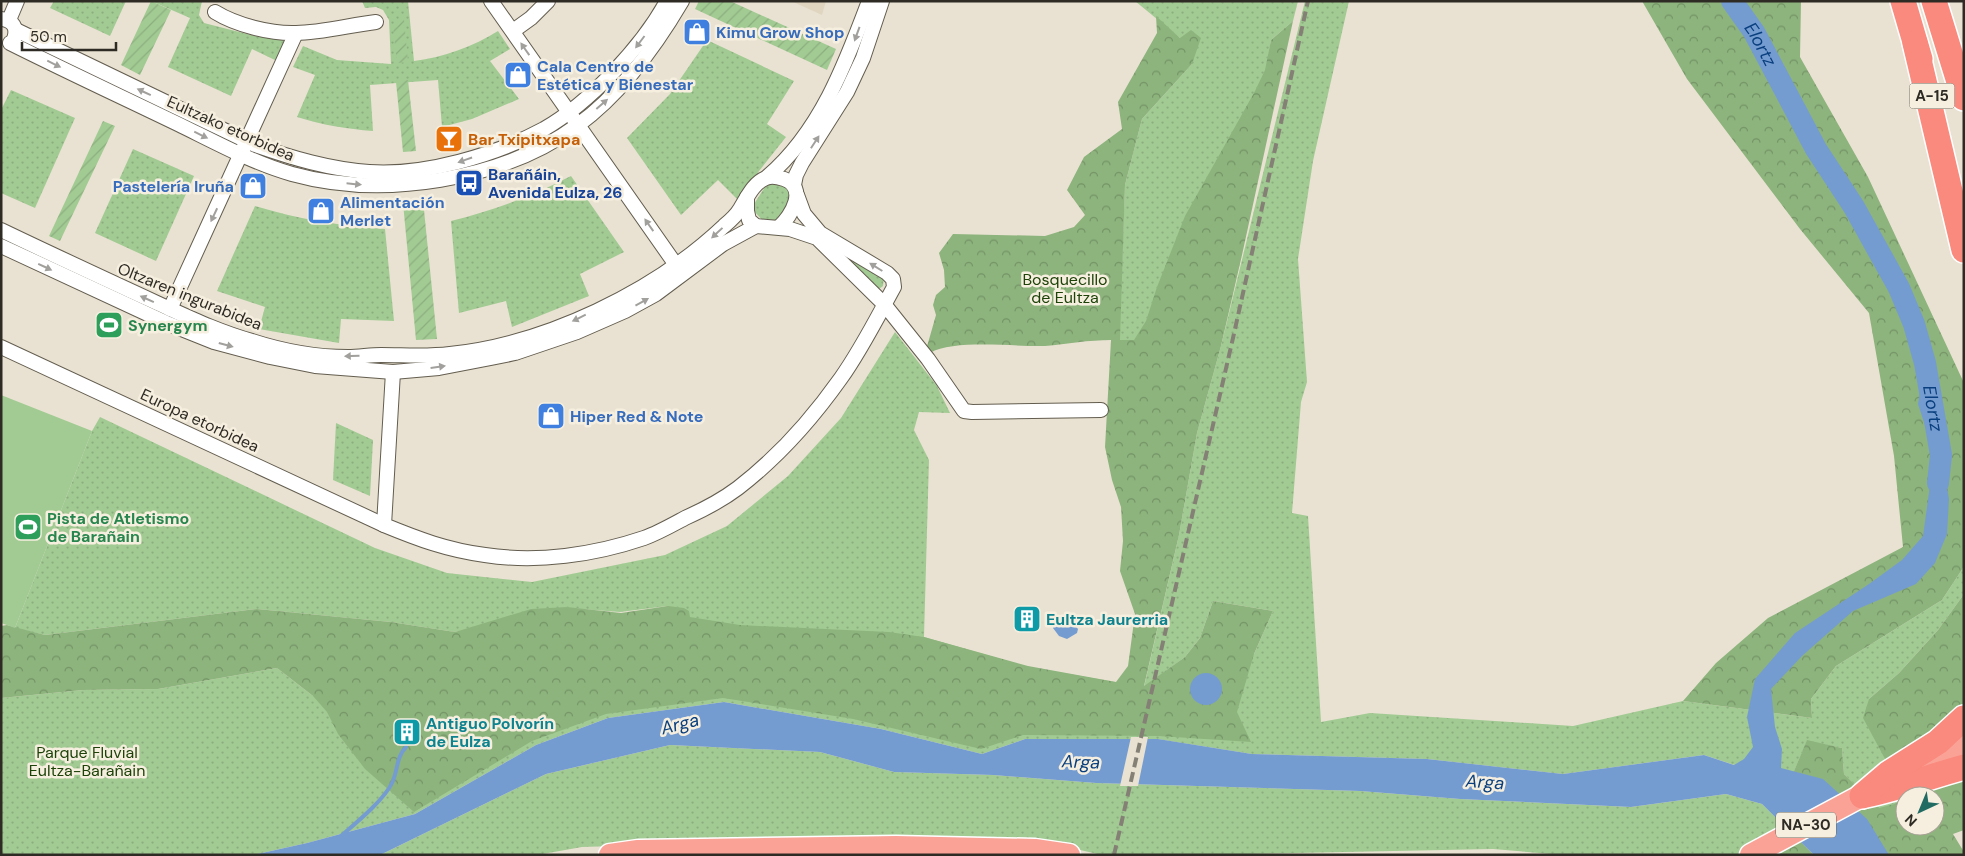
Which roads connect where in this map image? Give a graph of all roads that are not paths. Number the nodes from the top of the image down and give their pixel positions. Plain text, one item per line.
1 (17, 1) edge
2 (491, 1) edge
3 (548, 1) edge
4 (667, 1) edge
5 (682, 1) edge
6 (869, 1) edge
7 (882, 1) edge
8 (1903, 1) edge
9 (1934, 1) edge
10 (1944, 1) edge
11 (215, 12) dead end
12 (376, 22) dead end
13 (9, 23) edge
14 (513, 31) junction
15 (296, 33) junction
16 (1964, 41) edge
17 (1915, 43) junction
18 (6, 44) edge
19 (1964, 98) edge
20 (568, 112) junction
21 (578, 125) junction
22 (247, 141) junction
23 (242, 155) junction
24 (767, 177) junction
25 (796, 190) junction
26 (1964, 190) edge
27 (748, 196) junction
28 (756, 226) junction
29 (779, 227) junction
30 (1, 230) edge
31 (1, 246) edge
32 (1964, 250) edge
33 (676, 265) junction
34 (884, 304) junction
35 (170, 308) junction
36 (1, 347) edge
37 (374, 355) junction
38 (407, 355) junction
39 (377, 371) junction
40 (399, 372) junction
41 (1101, 410) dead end
42 (384, 525) junction
43 (1964, 718) edge
44 (1964, 742) edge
45 (1964, 767) edge
46 (1917, 768) junction
47 (1862, 796) joint
48 (610, 855) edge
49 (1069, 855) edge
50 (1751, 855) edge

1 - 13 street
2 - 14 street
3 - 14 street
4 -> 20 street, Eultzako etorbidea
21 -> 5 street, Eultzako etorbidea
6 -> 24 street
25 -> 7 street
8 - 17 highway, A-15
9 - 19 highway, A-15
10 - 16 highway
11 - 15 street
12 - 15 street
13 - 18 street
22 -> 13 street, Eultzako etorbidea
20 -> 14 street
15 - 22 street
17 - 26 highway, A-15
17 - 32 highway
18 -> 23 street, Eultzako etorbidea
20 - 21 street
20 -> 22 street, Eultzako etorbidea
23 -> 21 street, Eultzako etorbidea
33 -> 21 street
22 - 23 street
23 -> 35 street
24 - 25 street
24 - 27 street
25 - 29 street
34 -> 25 street, Europa etorbidea
27 - 28 street
27 -> 33 street, Oltzaren ingurabidea
28 - 29 street
40 -> 28 street, Oltzaren ingurabidea
29 - 34 street
35 -> 30 street, Oltzaren ingurabidea
31 -> 39 street, Oltzaren ingurabidea
33 -> 38 street, Oltzaren ingurabidea
34 - 41 street
34 - 42 street, Europa etorbidea
37 -> 35 street, Oltzaren ingurabidea
36 - 42 street, Europa etorbidea
37 - 38 street, Oltzaren ingurabidea
37 - 39 street
38 - 40 street
39 - 40 street, Oltzaren ingurabidea
40 - 42 street
43 - 46 highway
44 - 46 highway
45 - 46 highway
46 - 47 highway
47 - 50 highway, NA-30
48 - 49 highway

